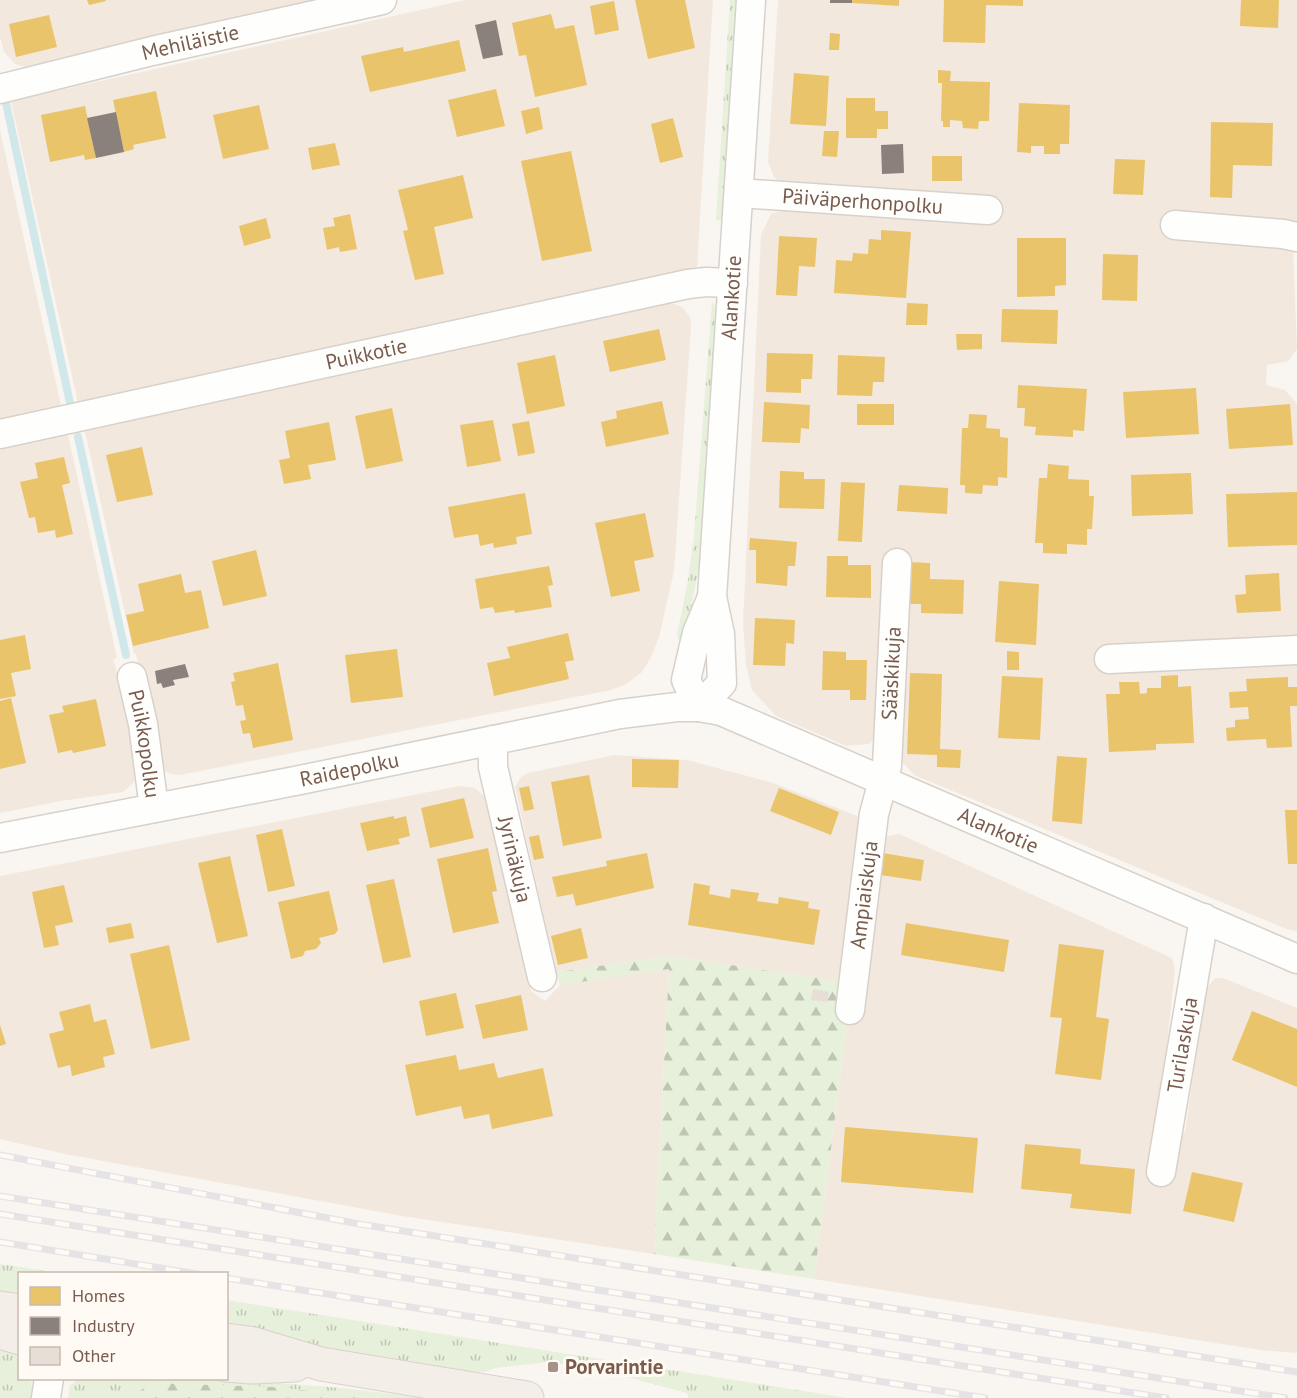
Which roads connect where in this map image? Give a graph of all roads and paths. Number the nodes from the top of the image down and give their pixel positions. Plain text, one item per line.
1 (382, 0) edge
2 (751, 0) edge
3 (0, 89) edge
4 (739, 193) junction
5 (988, 210) dead end
6 (1175, 225) dead end
7 (1297, 237) edge
8 (733, 283) junction
9 (0, 434) edge
10 (897, 563) dead end
11 (1297, 650) edge
12 (1109, 659) dead end
13 (132, 677) dead end
14 (699, 707) junction
15 (493, 740) junction
16 (883, 782) junction
17 (154, 808) junction
18 (0, 838) edge
19 (1204, 918) junction
20 (1297, 959) edge
21 (542, 977) dead end
22 (850, 1010) dead end
23 (1161, 1172) dead end
24 (0, 1308) edge
25 (18, 1311) edge
26 (0, 1332) edge
27 (18, 1337) edge
28 (228, 1340) edge
29 (321, 1364) junction
30 (228, 1365) edge
31 (49, 1380) edge
32 (46, 1398) edge
33 (527, 1398) edge

1 - 3 street, Mehiläistie
2 - 4 street, Alankotie
4 - 5 street, Päiväperhonpolku
4 - 8 street, Alankotie
6 - 7 street
8 - 9 street, Puikkotie
8 - 14 street, Alankotie
10 - 16 street, Sääskikuja
11 - 12 street
13 - 17 street, Puikkopolku
14 - 15 street, Raidepolku
14 - 16 street, Alankotie
15 - 17 street, Raidepolku
15 - 21 street, Jyrinäkuja
16 - 19 street, Alankotie
16 - 22 street, Ampiaiskuja
17 - 18 street, Raidepolku
19 - 20 street, Alankotie
19 - 23 street, Turilaskuja
24 - 25 main road
26 - 27 main road
28 - 29 main road
29 - 30 main road
29 - 33 main road
31 - 32 street

